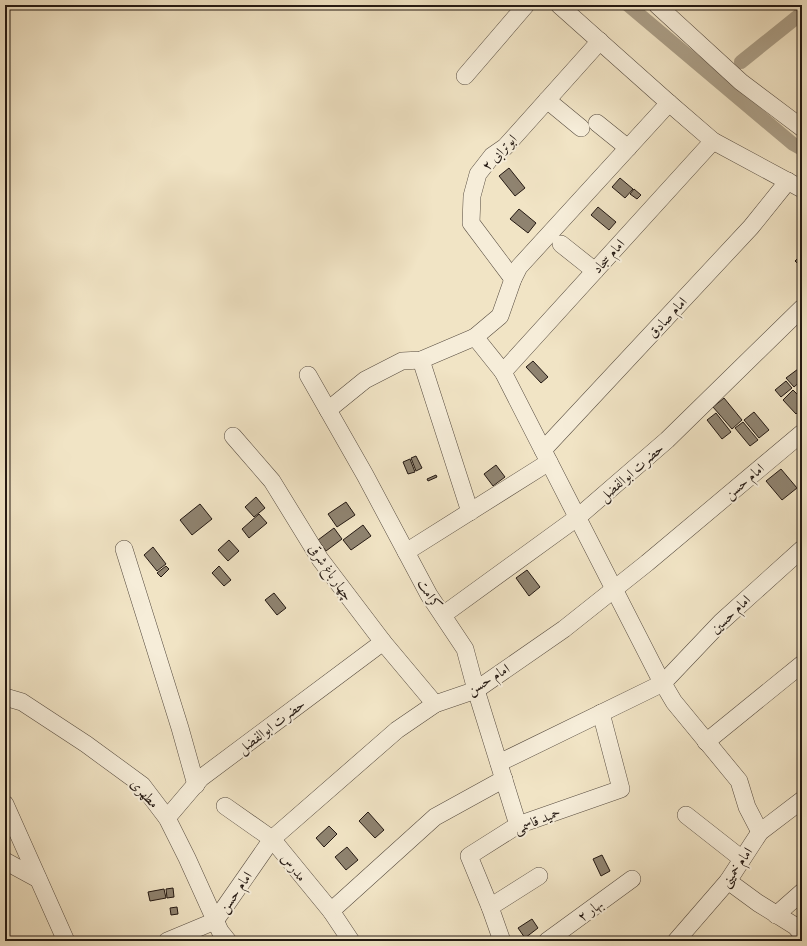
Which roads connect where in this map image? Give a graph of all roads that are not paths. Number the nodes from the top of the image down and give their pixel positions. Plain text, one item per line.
1 (526, 5) edge
2 (559, 5) edge
3 (657, 5) edge
4 (600, 41) junction
5 (465, 76) dead end
6 (548, 100) junction
7 (669, 103) junction
8 (597, 123) dead end
9 (581, 128) dead end
10 (802, 128) edge
11 (713, 140) junction
12 (628, 148) junction
13 (795, 185) edge
14 (561, 244) dead end
15 (595, 271) junction
16 (513, 279) junction
17 (802, 308) edge
18 (476, 337) junction
19 (421, 360) junction
20 (503, 372) junction
21 (308, 375) dead end
22 (328, 410) junction
23 (802, 433) edge
24 (233, 436) dead end
25 (546, 456) junction
26 (470, 512) junction
27 (578, 517) junction
28 (802, 549) edge
29 (124, 550) dead end
30 (406, 552) junction
31 (614, 589) junction
32 (442, 615) junction
33 (383, 642) junction
34 (802, 664) edge
35 (663, 683) junction
36 (476, 690) junction
37 (5, 697) edge
38 (435, 704) junction
39 (601, 713) junction
40 (706, 742) junction
41 (499, 763) junction
42 (504, 779) junction
43 (196, 785) junction
44 (802, 800) edge
45 (5, 804) edge
46 (225, 806) dead end
47 (686, 815) dead end
48 (167, 818) junction
49 (518, 825) junction
50 (760, 832) junction
51 (272, 839) junction
52 (742, 859) junction
53 (5, 861) edge
54 (539, 876) dead end
55 (38, 879) junction
56 (632, 879) dead end
57 (728, 881) junction
58 (802, 892) edge
59 (490, 907) junction
60 (331, 911) junction
61 (776, 915) junction
62 (215, 921) junction
63 (802, 934) edge
64 (66, 941) edge
65 (167, 941) edge
66 (228, 941) edge
67 (351, 941) edge
68 (502, 941) edge
69 (547, 941) edge
70 (676, 941) edge

1 - 5 street
2 - 4 street
3 - 10 street
4 - 6 street, ابوترابی ۲
4 - 7 street
6 - 9 street
6 - 16 street, ابوترابی ۲
7 - 11 street
7 - 12 street
8 - 12 street
11 - 13 street
11 - 15 street, امام سجاد
12 - 16 street
13 - 25 street, امام صادق
14 - 15 street
15 - 20 street, امام سجاد
16 - 18 street
17 - 27 street, حضرت ابوالفضل
18 - 19 street
18 - 20 street
19 - 22 street
19 - 26 street
20 - 25 street
21 - 22 street, کرامت
22 - 30 street, کرامت
23 - 31 street, امام حسن
24 - 33 street, چهار باغ شرقی
25 - 26 street, امام صادق
25 - 27 street
26 - 30 street, امام صادق
27 - 31 street
27 - 32 street, حضرت ابوالفضل
28 - 35 street, امام حسین
29 - 43 street
30 - 32 street, کرامت
31 - 35 street
31 - 36 street, امام حسن
32 - 36 street, کرامت
33 - 38 street, چهار باغ شرقی
33 - 43 street, حضرت ابوالفضل
34 - 40 street
35 - 39 street
35 - 40 street
36 - 38 street, امام حسن
36 - 41 street, کرامت
37 - 48 street, مطهری
38 - 51 street, امام حسن
39 - 41 street
39 - 49 street, حمید قاسمی
40 - 50 street
41 - 42 street, کرامت
42 - 49 street, کرامت
42 - 60 street
43 - 48 street, حضرت ابوالفضل
44 - 50 street, امام خمینی
45 - 55 street
46 - 51 street, مدرس
47 - 52 street
48 - 62 street, مطهری
49 - 59 street, حمید قاسمی
50 - 52 street, امام خمینی
51 - 60 street, مدرس
51 - 62 street, امام حسن
52 - 57 street, امام خمینی
53 - 55 street
54 - 59 street
55 - 64 street
56 - 69 street, بهار ۲
57 - 61 street
57 - 70 street, امام خمینی
58 - 61 street
59 - 68 street, حمید قاسمی
60 - 67 street, مدرس
61 - 63 street
62 - 65 street, امام حسن
62 - 66 street, مطهری

